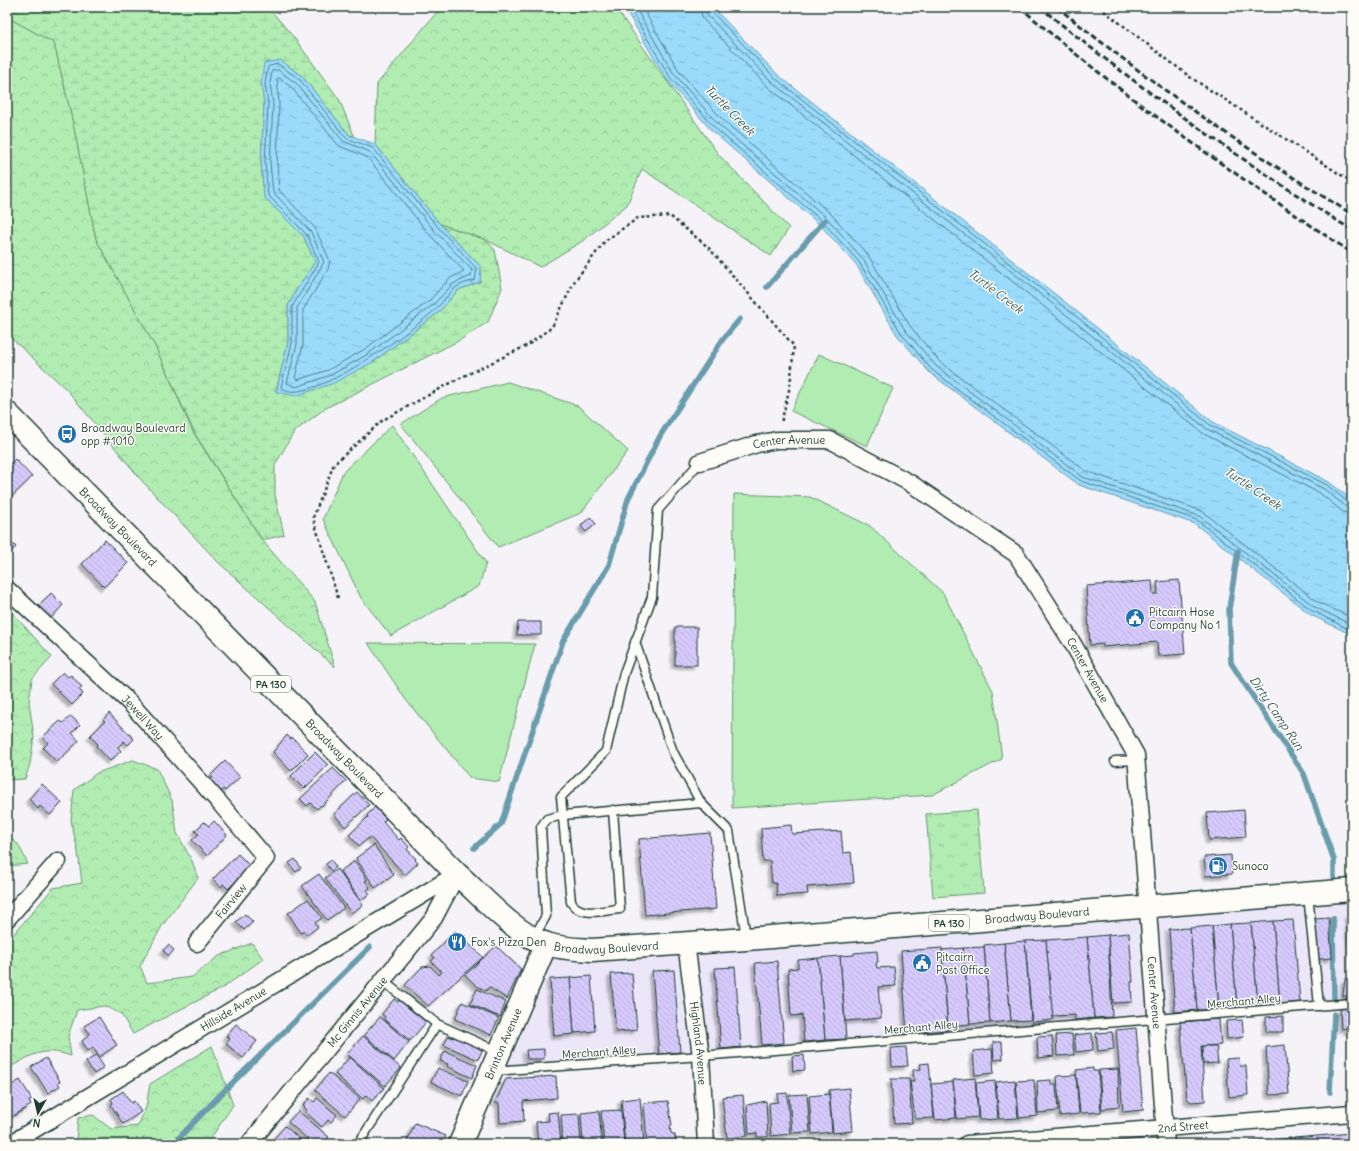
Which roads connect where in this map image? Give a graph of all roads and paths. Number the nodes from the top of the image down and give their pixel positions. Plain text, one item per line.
1 (1099, 7) edge
2 (1352, 182) edge
3 (7, 413) edge
4 (777, 440) junction
5 (700, 462) joint
6 (7, 589) edge
7 (338, 598) dead end
8 (636, 642) junction
9 (1136, 760) junction
10 (1115, 761) dead end
11 (701, 803) junction
12 (613, 810) junction
13 (563, 815) junction
14 (266, 858) joint
15 (58, 861) dead end
16 (457, 874) junction
17 (1352, 890) edge
18 (1308, 893) junction
19 (1147, 906) junction
20 (7, 919) edge
21 (746, 939) junction
22 (540, 941) junction
23 (197, 943) dead end
24 (686, 943) junction
25 (383, 981) junction
26 (1352, 1003) edge
27 (1319, 1006) junction
28 (1156, 1020) junction
29 (437, 1024) junction
30 (701, 1056) junction
31 (496, 1062) junction
32 (1352, 1113) edge
33 (1165, 1128) junction
34 (1110, 1138) edge
35 (10, 1144) edge
36 (248, 1144) edge
37 (358, 1144) edge
38 (460, 1144) edge
39 (706, 1144) edge
40 (967, 1144) edge
41 (1166, 1144) edge

1 - 2 path
3 - 16 main road, Broadway Boulevard / PA 130
4 - 5 street, Center Avenue
4 - 7 path
4 - 9 street, Center Avenue
5 - 8 lane
6 - 14 street, Jewell Way
8 - 11 lane
8 - 13 lane
9 - 10 lane
9 - 19 street, Center Avenue
11 - 12 lane
11 - 21 lane
12 - 13 lane
12 - 13 lane
13 - 22 lane
14 - 23 street, Fairview
15 - 20 street
16 - 22 main road, Broadway Boulevard / PA 130
16 - 25 street, Mc Ginnis Avenue
16 - 35 street, Hillside Avenue
17 - 18 main road, Broadway Boulevard / PA 130
18 - 19 main road, Broadway Boulevard / PA 130
18 - 27 lane
19 - 21 main road, Broadway Boulevard / PA 130
19 - 28 street, Center Avenue
21 - 24 main road, Broadway Boulevard / PA 130
22 - 24 main road, Broadway Boulevard / PA 130
22 - 31 main road, Brinton Avenue
24 - 30 street, Highland Avenue
25 - 29 lane
25 - 36 street, Mc Ginnis Avenue
26 - 27 lane, Merchant Alley
27 - 28 lane, Merchant Alley
28 - 30 lane, Merchant Alley
28 - 33 street, Center Avenue
29 - 31 lane
29 - 37 lane
30 - 31 lane, Merchant Alley
30 - 39 street, Highland Avenue
31 - 38 main road, Brinton Avenue
32 - 33 street, 2nd Street
33 - 34 street, 2nd Street
33 - 41 street, Center Avenue
34 - 40 street, 2nd Street

